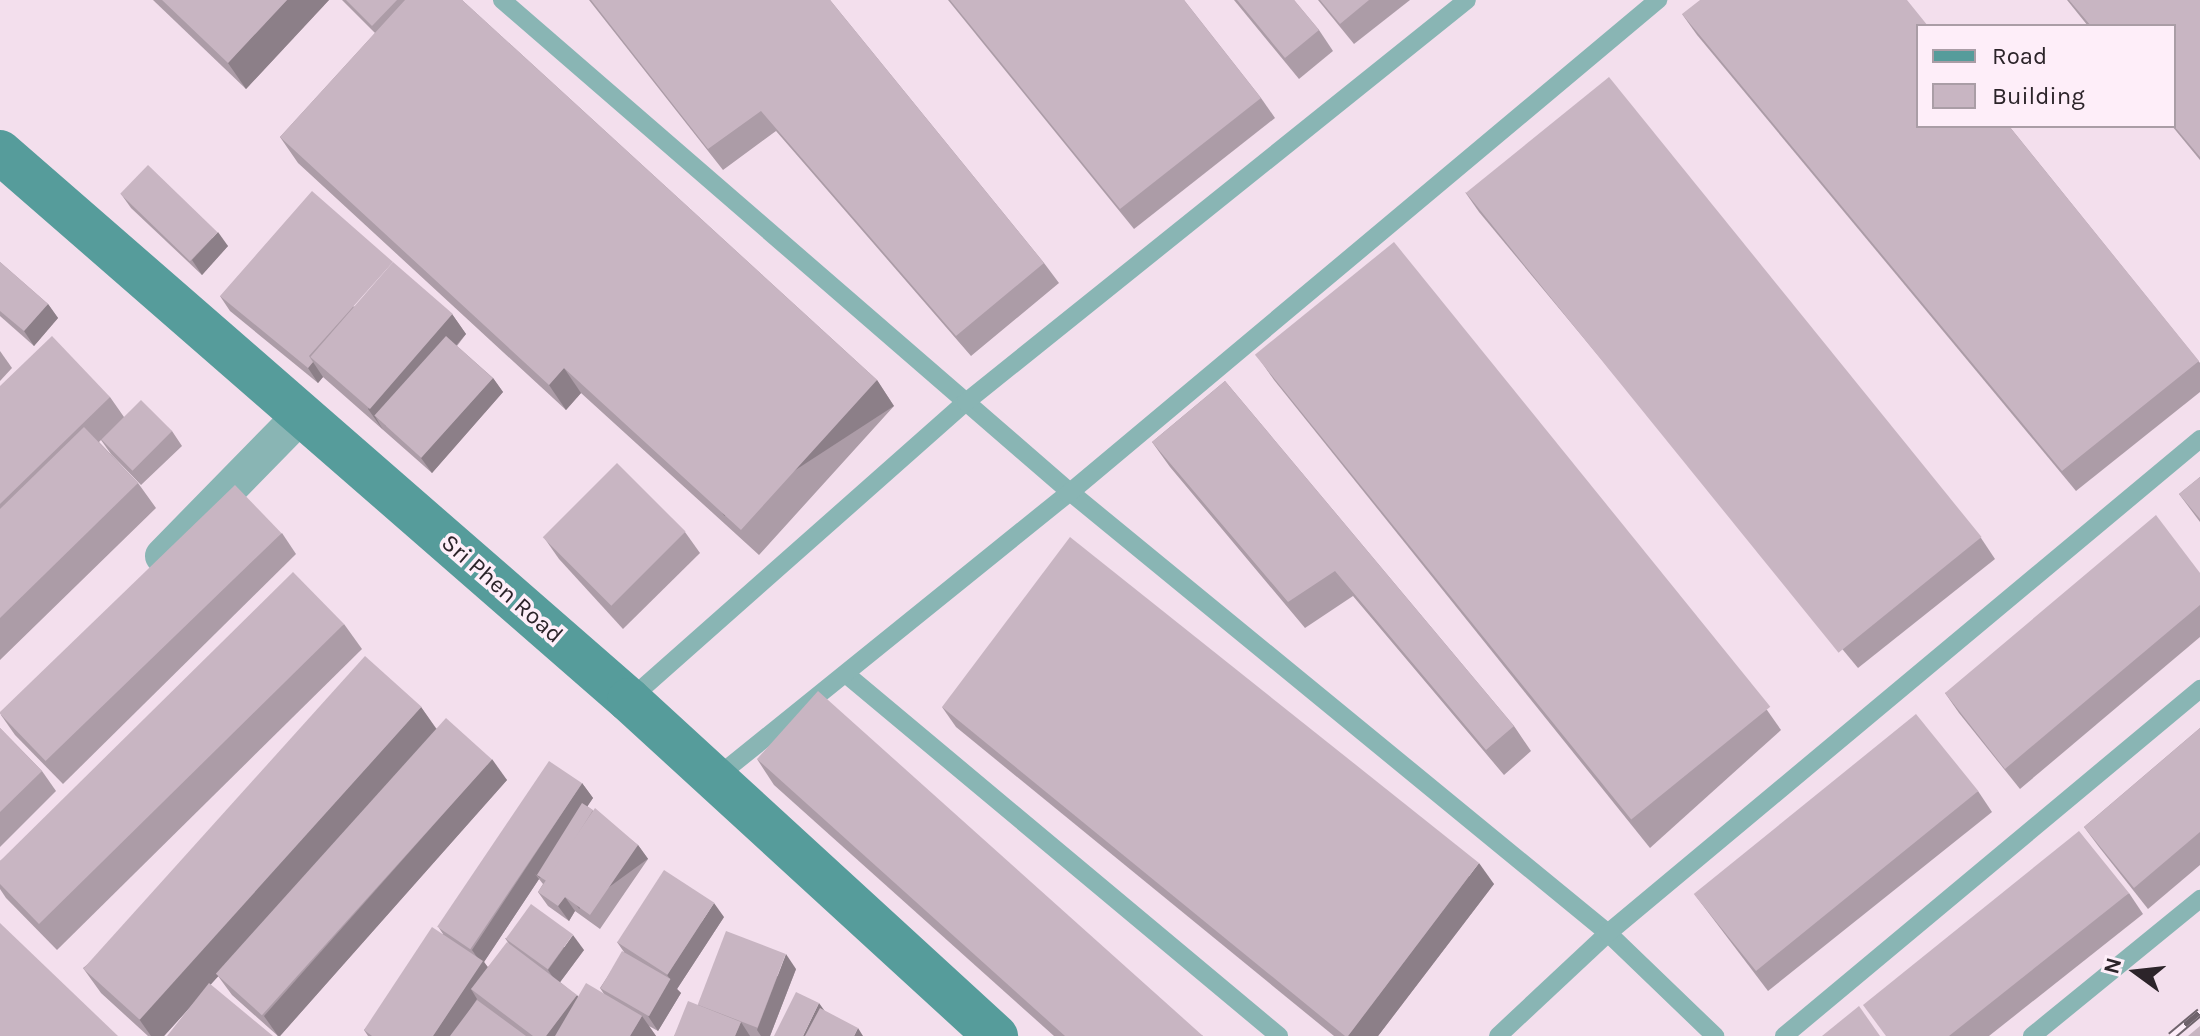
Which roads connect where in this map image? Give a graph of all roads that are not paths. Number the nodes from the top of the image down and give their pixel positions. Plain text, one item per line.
1 (502, 0) edge
2 (1467, 0) edge
3 (1658, 0) edge
4 (0, 152) edge
5 (966, 402) junction
6 (301, 415) junction
7 (2200, 439) edge
8 (1070, 492) junction
9 (134, 586) edge
10 (847, 675) junction
11 (2200, 689) edge
12 (629, 700) junction
13 (712, 780) junction
14 (2200, 899) edge
15 (1608, 933) junction
16 (996, 1036) edge
17 (1279, 1036) edge
18 (1498, 1036) edge
19 (1715, 1036) edge
20 (1784, 1036) edge
21 (2032, 1036) edge

1 - 5 lane
2 - 5 lane
3 - 8 lane
4 - 6 main road, Sri Phen Road
5 - 8 lane
5 - 12 lane
6 - 9 street
6 - 12 main road, Sri Phen Road
7 - 15 lane
8 - 10 lane
8 - 15 lane
10 - 13 lane
10 - 17 lane
11 - 20 lane
12 - 13 main road, Sri Phen Road
13 - 16 main road, Sri Phen Road
14 - 21 lane
15 - 18 lane
15 - 19 lane

